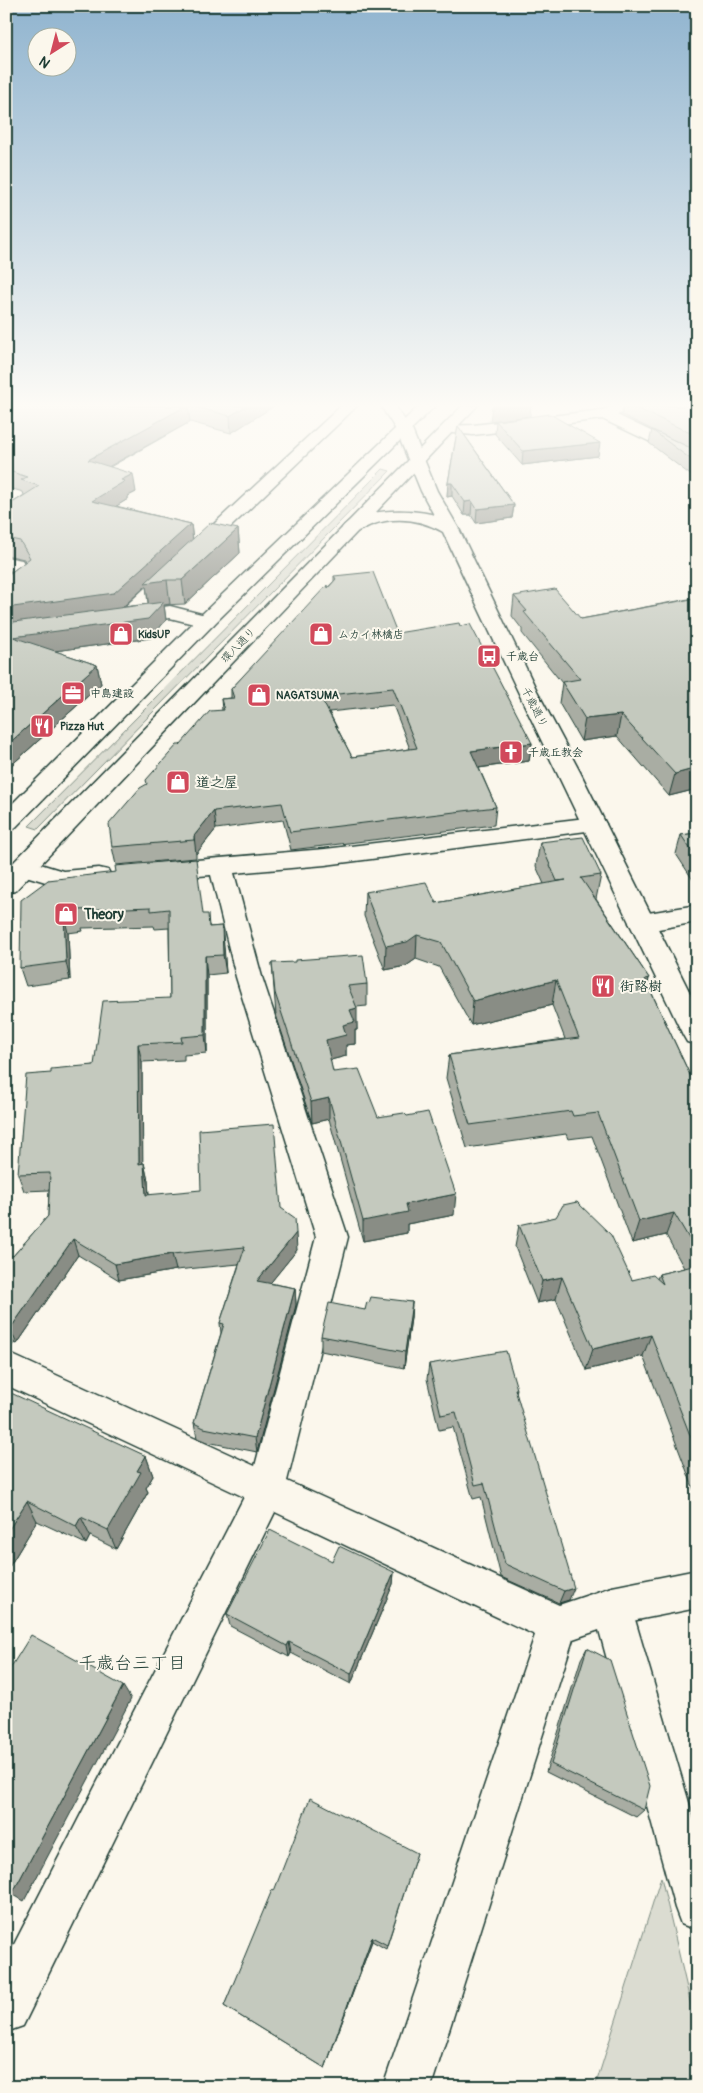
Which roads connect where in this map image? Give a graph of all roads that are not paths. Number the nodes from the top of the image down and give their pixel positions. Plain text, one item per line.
1 (246, 504) edge
2 (328, 504) edge
3 (374, 504) edge
4 (436, 504) edge
5 (350, 528) junction
6 (450, 529) junction
7 (6, 562) edge
8 (6, 587) edge
9 (124, 618) junction
10 (104, 621) edge
11 (206, 621) junction
12 (6, 824) edge
13 (594, 824) junction
14 (24, 867) junction
15 (221, 867) junction
16 (6, 885) edge
17 (697, 913) edge
18 (642, 923) junction
19 (697, 1034) edge
20 (9, 1375) edge
21 (267, 1490) junction
22 (697, 1589) edge
23 (612, 1606) junction
24 (558, 1624) junction
25 (697, 1908) edge
26 (6, 2009) edge
27 (408, 2087) edge

1 - 9 street
2 - 11 street
3 - 5 street, 環八通り
4 - 6 street, 千歳通り
5 - 6 street
5 - 14 street, 環八通り
6 - 13 street, 千歳通り
7 - 8 street
9 - 10 street
9 - 11 street
11 - 12 street
13 - 15 street
13 - 18 street, 千歳通り
14 - 15 street
14 - 16 street, 環八通り
15 - 21 street
17 - 18 street
18 - 19 street, 千歳通り
20 - 21 street
21 - 24 street
21 - 26 street
22 - 23 street
23 - 24 street
23 - 25 street
24 - 27 street

